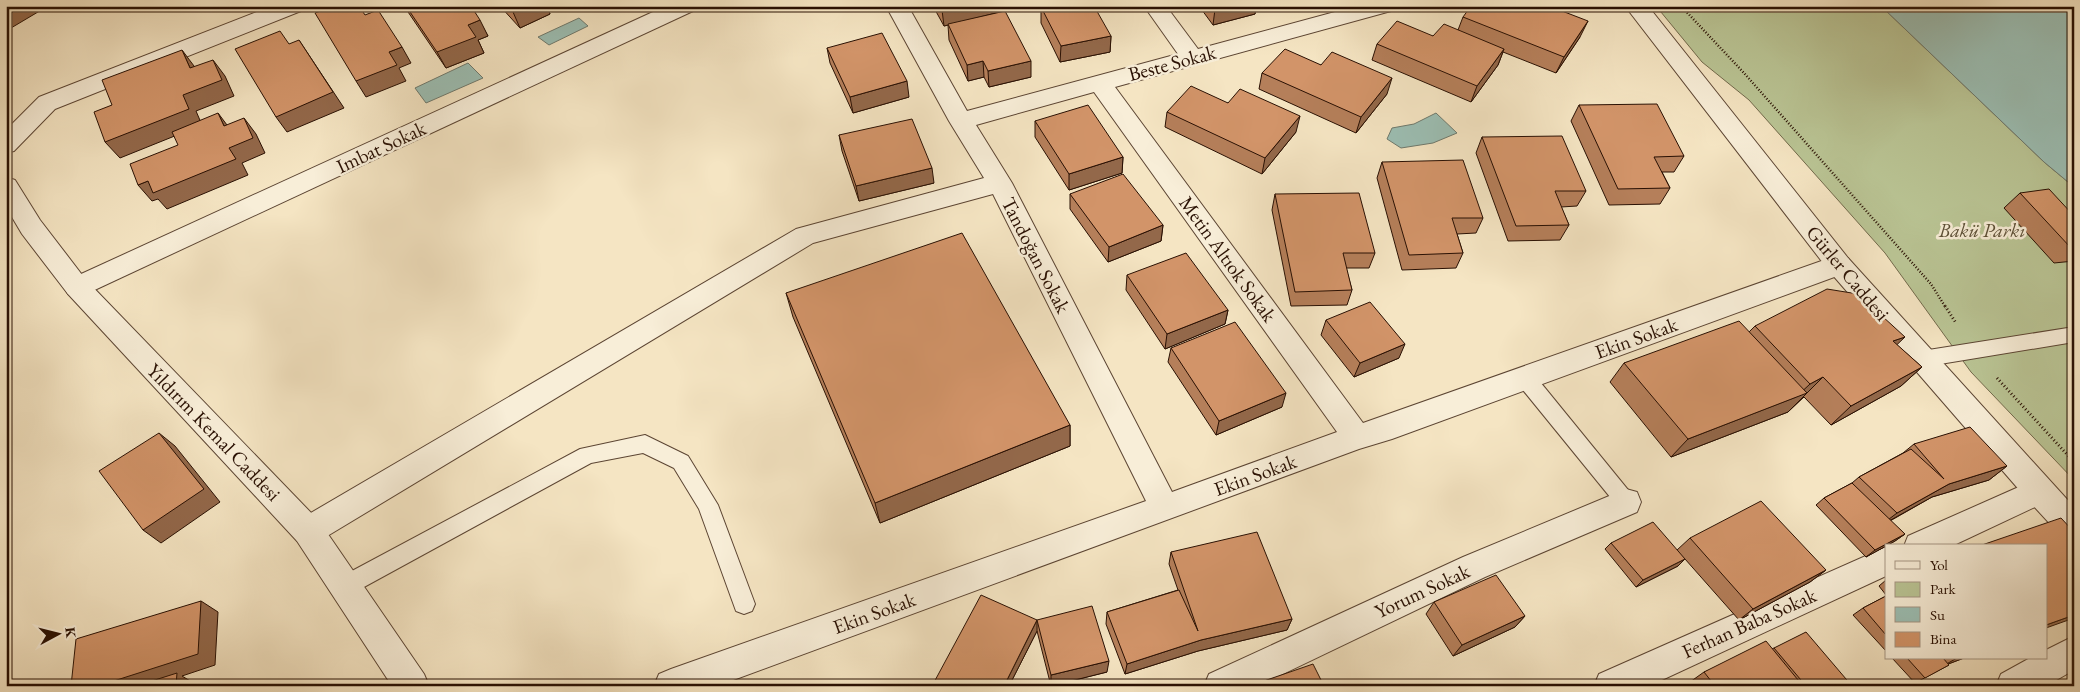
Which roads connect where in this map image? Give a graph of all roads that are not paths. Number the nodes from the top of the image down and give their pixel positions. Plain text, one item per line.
1 (293, 6) edge
2 (685, 6) edge
3 (897, 6) edge
4 (1155, 6) edge
5 (1384, 6) edge
6 (1636, 6) edge
7 (1192, 57) junction
8 (1099, 82) junction
9 (961, 121) junction
10 (6, 145) edge
11 (1000, 183) junction
12 (6, 186) edge
13 (1839, 265) junction
14 (77, 287) junction
15 (2074, 334) edge
16 (1922, 359) junction
17 (1525, 378) junction
18 (1357, 437) junction
19 (2039, 491) junction
20 (1626, 502) joint
21 (1165, 508) junction
22 (2074, 528) edge
23 (308, 531) junction
24 (1923, 544) edge
25 (1885, 561) edge
26 (345, 586) junction
27 (744, 604) dead end
28 (2074, 652) edge
29 (412, 686) edge
30 (671, 686) edge
31 (1221, 686) edge
32 (1611, 686) edge
33 (2013, 686) edge

1 - 10 street
2 - 14 street, Imbat Sokak
3 - 9 street, Tandoğan Sokak
4 - 7 street
5 - 7 street, Beste Sokak
6 - 13 street, Gürler Caddesi
7 - 8 street, Beste Sokak
8 - 9 street, Beste Sokak
8 - 18 street, Metin Altıok Sokak
9 - 11 street, Tandoğan Sokak
11 - 21 street, Tandoğan Sokak
11 - 23 street
12 - 14 street, Yıldırım Kemal Caddesi
13 - 16 street, Gürler Caddesi
13 - 17 street, Ekin Sokak
14 - 23 street, Yıldırım Kemal Caddesi
15 - 16 lane
16 - 19 street, Gürler Caddesi
17 - 18 street, Ekin Sokak
17 - 20 lane
18 - 21 street, Ekin Sokak
19 - 22 street, Gürler Caddesi
19 - 24 street
20 - 31 street, Yorum Sokak
21 - 30 street, Ekin Sokak
23 - 26 street, Yıldırım Kemal Caddesi
25 - 32 street, Ferhan Baba Sokak
26 - 27 lane
26 - 29 street, Yıldırım Kemal Caddesi
28 - 33 street

